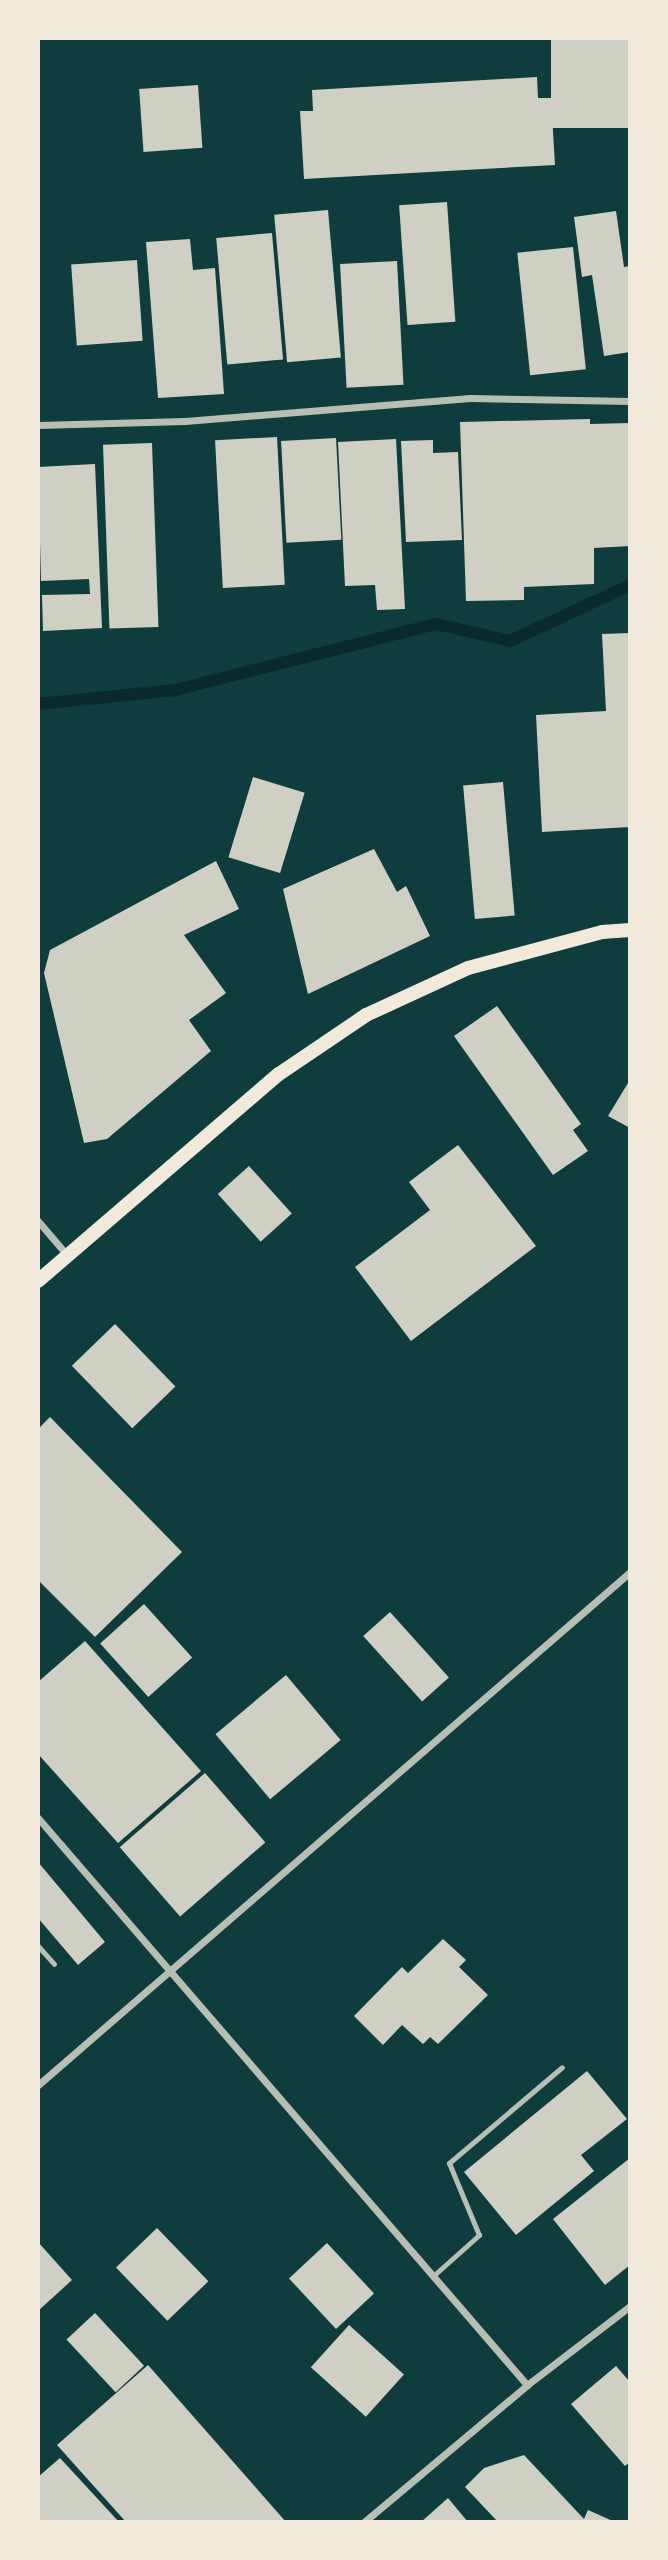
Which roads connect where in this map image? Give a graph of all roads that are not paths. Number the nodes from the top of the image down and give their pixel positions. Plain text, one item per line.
1 (629, 401) edge
2 (38, 425) edge
3 (629, 930) edge
4 (38, 1221) edge
5 (66, 1255) junction
6 (38, 1282) edge
7 (629, 1572) edge
8 (38, 1818) edge
9 (38, 1946) edge
10 (54, 1964) dead end
11 (170, 1969) junction
12 (562, 2067) dead end
13 (38, 2085) edge
14 (433, 2276) junction
15 (629, 2306) edge
16 (527, 2385) junction
17 (364, 2522) edge

1 - 2 street
3 - 5 main road
4 - 5 street
5 - 6 main road
7 - 11 street
8 - 11 street
9 - 10 lane
11 - 13 street
11 - 14 street
12 - 14 lane
14 - 16 street
15 - 16 street
16 - 17 street

